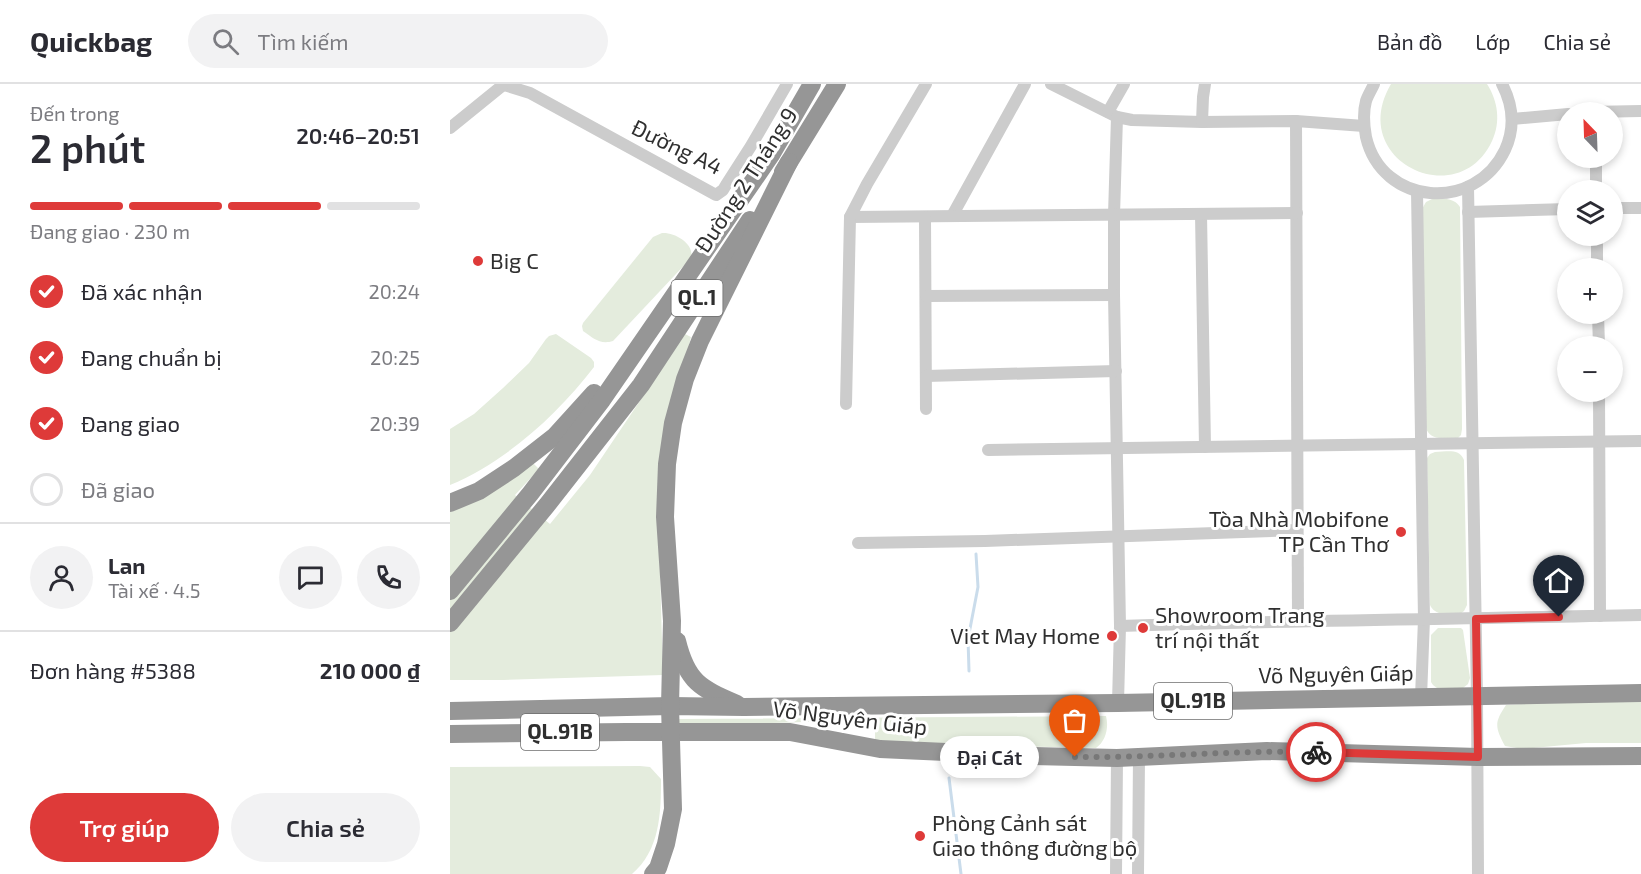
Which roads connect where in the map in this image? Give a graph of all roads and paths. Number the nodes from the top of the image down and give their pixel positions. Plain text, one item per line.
1 (502, 84) edge
2 (787, 84) edge
3 (812, 84) edge
4 (837, 84) edge
5 (926, 84) edge
6 (1025, 84) edge
7 (1051, 84) edge
8 (1124, 84) edge
9 (1205, 84) edge
10 (1374, 84) edge
11 (1502, 84) edge
12 (533, 89) edge
13 (1623, 111) edge
14 (1641, 111) edge
15 (1113, 115) junction
16 (1557, 115) edge
17 (1512, 119) junction
18 (1296, 121) junction
19 (1202, 122) junction
20 (1364, 126) junction
21 (450, 128) edge
22 (789, 162) junction
23 (1468, 187) junction
24 (1416, 191) junction
25 (1623, 208) edge
26 (1641, 208) edge
27 (1557, 209) edge
28 (1468, 212) junction
29 (1297, 213) junction
30 (1201, 214) junction
31 (1114, 215) junction
32 (952, 216) junction
33 (850, 217) junction
34 (925, 217) junction
35 (676, 291) junction
36 (1114, 295) junction
37 (926, 296) junction
38 (1116, 371) junction
39 (926, 376) junction
40 (1599, 402) edge
41 (846, 404) dead end
42 (926, 409) dead end
43 (1600, 441) junction
44 (1641, 441) edge
45 (1472, 443) junction
46 (1420, 444) junction
47 (1297, 446) junction
48 (1205, 447) junction
49 (1117, 448) junction
50 (988, 450) dead end
51 (450, 503) edge
52 (1297, 530) junction
53 (1118, 536) junction
54 (858, 543) dead end
55 (450, 591) edge
56 (1641, 615) edge
57 (1599, 616) junction
58 (1424, 619) junction
59 (1476, 619) junction
60 (1298, 620) junction
61 (672, 621) junction
62 (450, 623) edge
63 (1120, 626) junction
64 (1641, 693) edge
65 (1421, 697) junction
66 (1477, 697) junction
67 (1118, 703) junction
68 (670, 706) junction
69 (744, 707) junction
70 (450, 711) edge
71 (671, 731) junction
72 (450, 734) edge
73 (1641, 756) edge
74 (1139, 757) junction
75 (1478, 757) junction
76 (1117, 758) junction
77 (653, 874) edge
78 (1116, 874) edge
79 (1138, 874) edge
80 (1478, 874) edge

1 - 12 street, Đường A4
1 - 21 street
2 - 12 street, Đường A4
3 - 35 highway, Đường 2 Tháng 9 / QL.1
4 - 22 highway, Đường 2 Tháng 9 / QL.1
5 - 33 street
6 - 32 street
7 - 15 street
8 - 15 street
9 - 19 street
10 - 20 street
11 - 17 street
13 - 14 street
15 - 19 street
15 - 31 street
16 - 17 street
17 - 23 street
18 - 19 street
18 - 20 street
18 - 29 street
20 - 24 street
22 - 61 highway
22 - 62 highway, Đường 2 Tháng 9 / QL.1
23 - 24 street
23 - 28 street
24 - 46 street
25 - 26 street
27 - 28 street
28 - 45 street
29 - 30 street
29 - 47 street
30 - 31 street
30 - 48 street
31 - 32 street
31 - 36 street
32 - 34 street
33 - 34 street
33 - 41 street
34 - 37 street
35 - 51 highway
35 - 55 highway, Đường 2 Tháng 9 / QL.1
36 - 37 street
36 - 38 street
37 - 39 street
38 - 39 street
38 - 49 street
39 - 42 street
40 - 43 street
43 - 44 street
43 - 45 street
43 - 57 street
45 - 46 street
45 - 59 street
46 - 47 street
46 - 58 street
47 - 48 street
47 - 52 street
48 - 49 street
49 - 50 street
49 - 53 street
52 - 53 street
52 - 60 street
53 - 54 street
53 - 63 street
56 - 57 street
57 - 59 street
58 - 59 street
58 - 60 street
58 - 65 street
59 - 66 street
60 - 63 street
61 - 68 highway
61 - 69 highway
63 - 67 street
64 - 66 highway, Võ Nguyên Giáp / QL.91B
65 - 66 highway, Võ Nguyên Giáp / QL.91B
65 - 67 highway, Võ Nguyên Giáp / QL.91B
66 - 75 street
67 - 69 highway, Võ Nguyên Giáp / QL.91B
68 - 69 highway, QL.91B
68 - 70 highway, QL.91B
68 - 71 highway
71 - 72 highway, Võ Nguyên Giáp / QL.91B
71 - 76 highway, Võ Nguyên Giáp / QL.91B
71 - 77 highway
73 - 75 highway, Võ Nguyên Giáp / QL.91B
74 - 75 highway, Võ Nguyên Giáp / QL.91B
74 - 76 highway, Võ Nguyên Giáp / QL.91B
74 - 79 street
75 - 80 street
76 - 78 street

